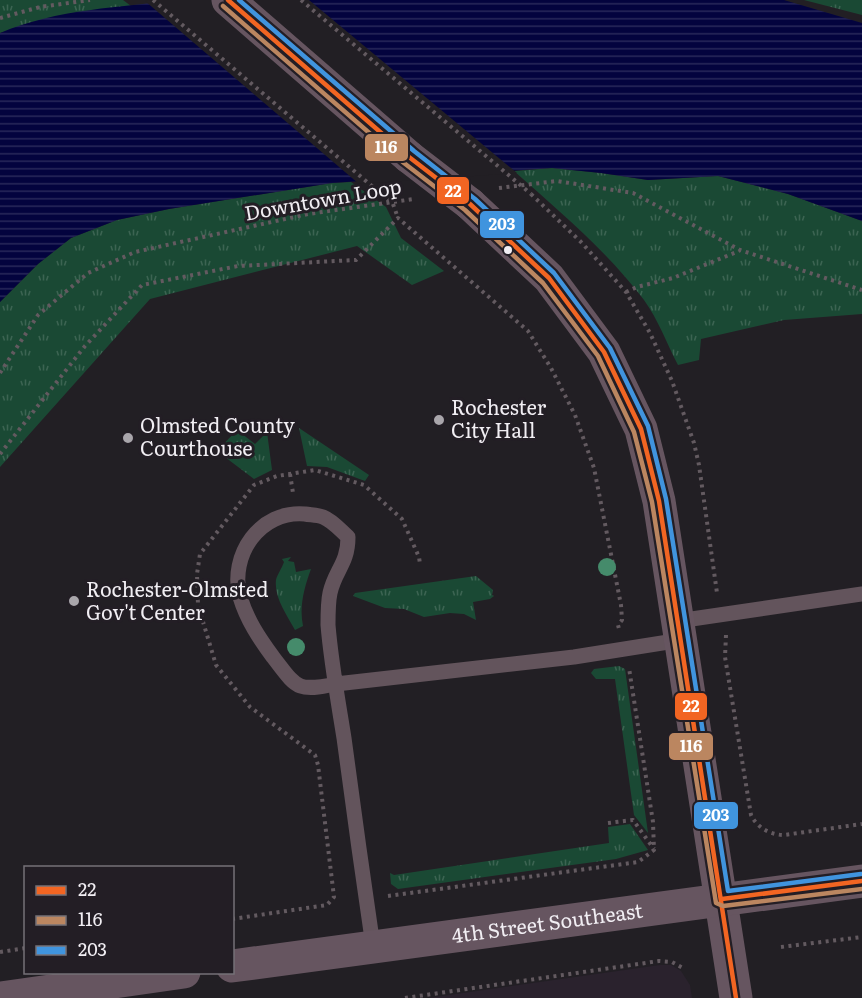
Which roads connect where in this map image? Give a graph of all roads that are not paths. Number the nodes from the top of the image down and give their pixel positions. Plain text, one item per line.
1 (228, 0) edge
2 (862, 594) edge
3 (679, 631) junction
4 (336, 684) junction
5 (862, 881) edge
6 (722, 899) junction
7 (373, 946) junction
8 (234, 966) edge
9 (170, 974) edge
10 (1, 998) edge
11 (736, 998) edge

1 - 3 main road, bridge
2 - 3 lane
3 - 4 lane
3 - 6 main road
4 - 4 lane
4 - 7 lane
5 - 6 main road, 4th Street Southeast
6 - 7 main road, 4th Street Southeast
6 - 11 main road
7 - 8 main road, 4th Street Southeast
9 - 10 main road

